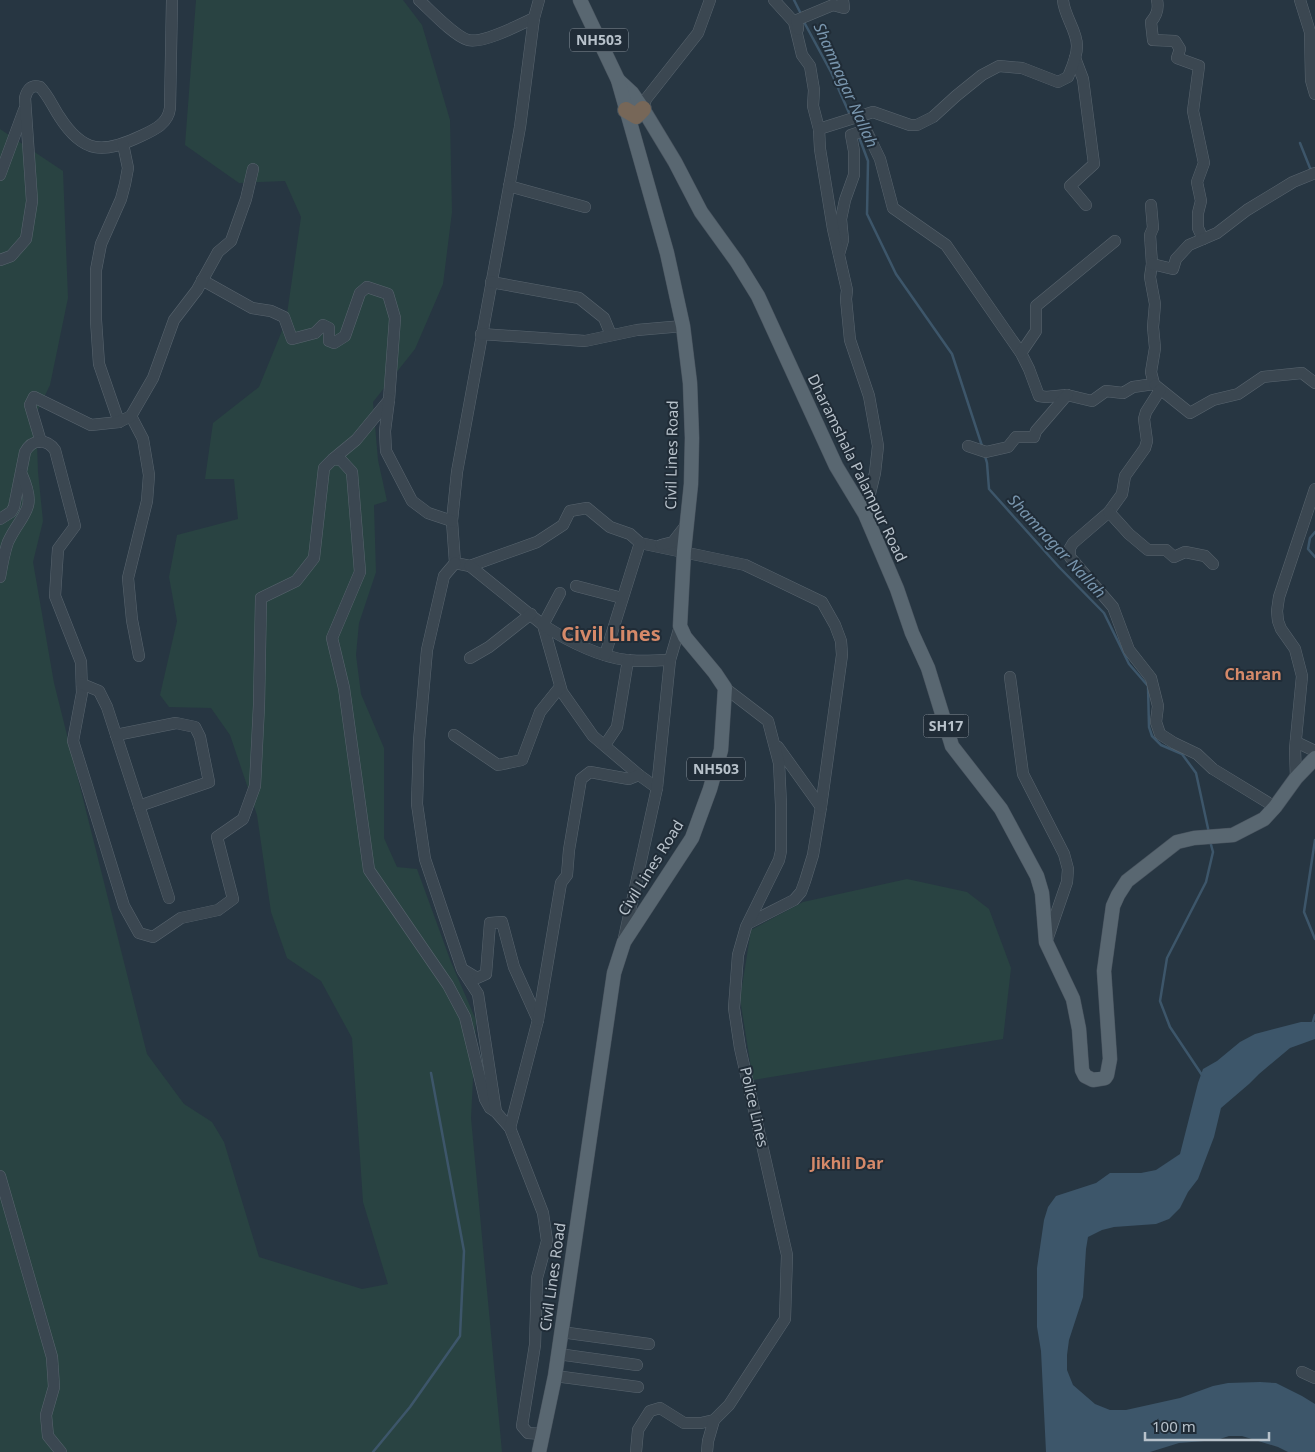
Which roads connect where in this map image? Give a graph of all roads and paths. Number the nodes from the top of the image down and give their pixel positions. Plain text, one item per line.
1 (172, 0) edge
2 (419, 0) edge
3 (539, 0) edge
4 (580, 0) edge
5 (710, 0) edge
6 (774, 0) edge
7 (843, 0) edge
8 (1063, 0) edge
9 (1157, 0) edge
10 (1300, 0) edge
11 (534, 18) junction
12 (802, 55) junction
13 (1075, 58) junction
14 (618, 80) junction
15 (1315, 94) edge
16 (26, 106) junction
17 (643, 109) junction
18 (626, 110) junction
19 (819, 129) junction
20 (123, 144) junction
21 (253, 169) dead end
22 (1315, 173) edge
23 (0, 175) edge
24 (509, 186) junction
25 (1086, 205) dead end
26 (1151, 205) dead end
27 (585, 207) dead end
28 (1203, 239) junction
29 (1115, 241) dead end
30 (839, 254) junction
31 (0, 260) edge
32 (1152, 264) junction
33 (202, 280) junction
34 (492, 282) junction
35 (683, 326) junction
36 (481, 334) junction
37 (611, 335) junction
38 (1021, 353) junction
39 (1315, 383) edge
40 (1157, 387) junction
41 (1067, 395) junction
42 (389, 400) junction
43 (131, 416) junction
44 (119, 422) junction
45 (41, 442) junction
46 (968, 446) dead end
47 (333, 459) junction
48 (22, 474) junction
49 (1315, 490) edge
50 (1110, 512) junction
51 (865, 514) junction
52 (0, 519) edge
53 (452, 521) junction
54 (686, 524) junction
55 (640, 543) junction
56 (658, 546) junction
57 (684, 551) junction
58 (455, 563) junction
59 (1213, 564) dead end
60 (470, 566) junction
61 (0, 577) edge
62 (576, 586) dead end
63 (560, 592) dead end
64 (622, 598) junction
65 (531, 614) junction
66 (543, 625) junction
67 (680, 626) junction
68 (605, 655) junction
69 (139, 656) dead end
70 (470, 658) dead end
71 (628, 660) junction
72 (670, 660) junction
73 (1010, 677) dead end
74 (82, 684) junction
75 (560, 687) junction
76 (725, 688) junction
77 (116, 735) junction
78 (454, 735) dead end
79 (774, 742) junction
80 (1296, 742) junction
81 (605, 745) junction
82 (1315, 751) edge
83 (1315, 758) edge
84 (640, 775) junction
85 (1296, 778) junction
86 (657, 788) junction
87 (139, 806) junction
88 (821, 806) junction
89 (1275, 807) junction
90 (169, 898) dead end
91 (749, 923) junction
92 (624, 942) junction
93 (1046, 942) junction
94 (462, 970) junction
95 (538, 1020) junction
96 (496, 1112) junction
97 (510, 1128) junction
98 (0, 1176) edge
99 (561, 1332) junction
100 (649, 1344) dead end
101 (558, 1354) junction
102 (637, 1365) dead end
103 (1302, 1372) dead end
104 (555, 1376) junction
105 (1315, 1378) edge
106 (638, 1387) dead end
107 (714, 1420) junction
108 (542, 1434) junction
109 (62, 1452) edge
110 (539, 1452) edge
111 (636, 1452) edge
112 (707, 1452) edge

1 - 20 street
2 - 11 street
3 - 11 street
4 - 14 main road, NH503
5 - 17 street
6 - 12 street
7 - 12 street
8 - 13 street
9 - 28 street
10 - 15 street
11 - 24 street
12 - 19 street
13 - 19 street
13 - 25 street
14 - 17 main road, Dharamshala Palampur Road / SH17
14 - 18 main road, Civil Lines Road / NH503
16 - 20 street
16 - 23 street
16 - 31 street
17 - 18 highway
17 - 51 main road, Dharamshala Palampur Road / SH17
18 - 35 main road, Civil Lines Road / NH503
19 - 30 street
20 - 44 street
21 - 33 street
22 - 28 street
24 - 27 street
24 - 34 street
26 - 32 street
28 - 32 street
29 - 38 street
30 - 38 street
30 - 51 street
32 - 40 street
33 - 42 street
33 - 43 street
34 - 36 street
34 - 37 street
35 - 37 street
35 - 54 main road, Civil Lines Road / NH503
36 - 37 street
36 - 53 street
38 - 41 street
39 - 40 street
40 - 41 street
40 - 50 street
41 - 46 street
42 - 47 street
42 - 53 street
43 - 44 street
43 - 69 street
44 - 45 street
45 - 48 street
45 - 74 street
47 - 74 street
47 - 96 street
48 - 52 street
48 - 61 street
49 - 80 street
50 - 59 street
50 - 89 street
51 - 93 main road, Dharamshala Palampur Road / SH17
53 - 58 street
54 - 56 street
54 - 57 main road, Civil Lines Road / NH503
55 - 56 street
55 - 60 street
55 - 64 street
56 - 57 street
57 - 67 main road, Civil Lines Road / NH503
57 - 88 street
58 - 60 street
58 - 94 street
60 - 65 street
62 - 64 street
63 - 66 street
64 - 68 street
65 - 66 street
65 - 70 street
66 - 68 street
66 - 75 street
67 - 72 street
67 - 76 main road
68 - 71 street
71 - 72 street
71 - 81 street
72 - 86 street
73 - 93 street
74 - 77 street
75 - 78 street
75 - 81 street
76 - 79 street, Police Lines
76 - 92 main road, Civil Lines Road / NH503
77 - 87 street
77 - 87 street
79 - 88 street
79 - 91 street, Police Lines
80 - 82 street
80 - 85 street
81 - 84 street
83 - 85 main road, Dharamshala Palampur Road / SH17
84 - 86 street
84 - 95 street
85 - 89 main road, Dharamshala Palampur Road / SH17
86 - 92 street
87 - 90 street
88 - 91 street
89 - 93 main road, Dharamshala Palampur Road / SH17
91 - 107 street, Police Lines
92 - 99 main road, Civil Lines Road / NH503
94 - 95 street
94 - 96 street
95 - 97 street
96 - 97 street
97 - 108 street
98 - 109 street
99 - 100 street
99 - 101 main road, Civil Lines Road / NH503
101 - 102 street
101 - 104 main road, Civil Lines Road / NH503
103 - 105 street
104 - 106 street
104 - 108 main road, Civil Lines Road / NH503
107 - 111 street
107 - 112 street
108 - 110 main road, Civil Lines Road / NH503

